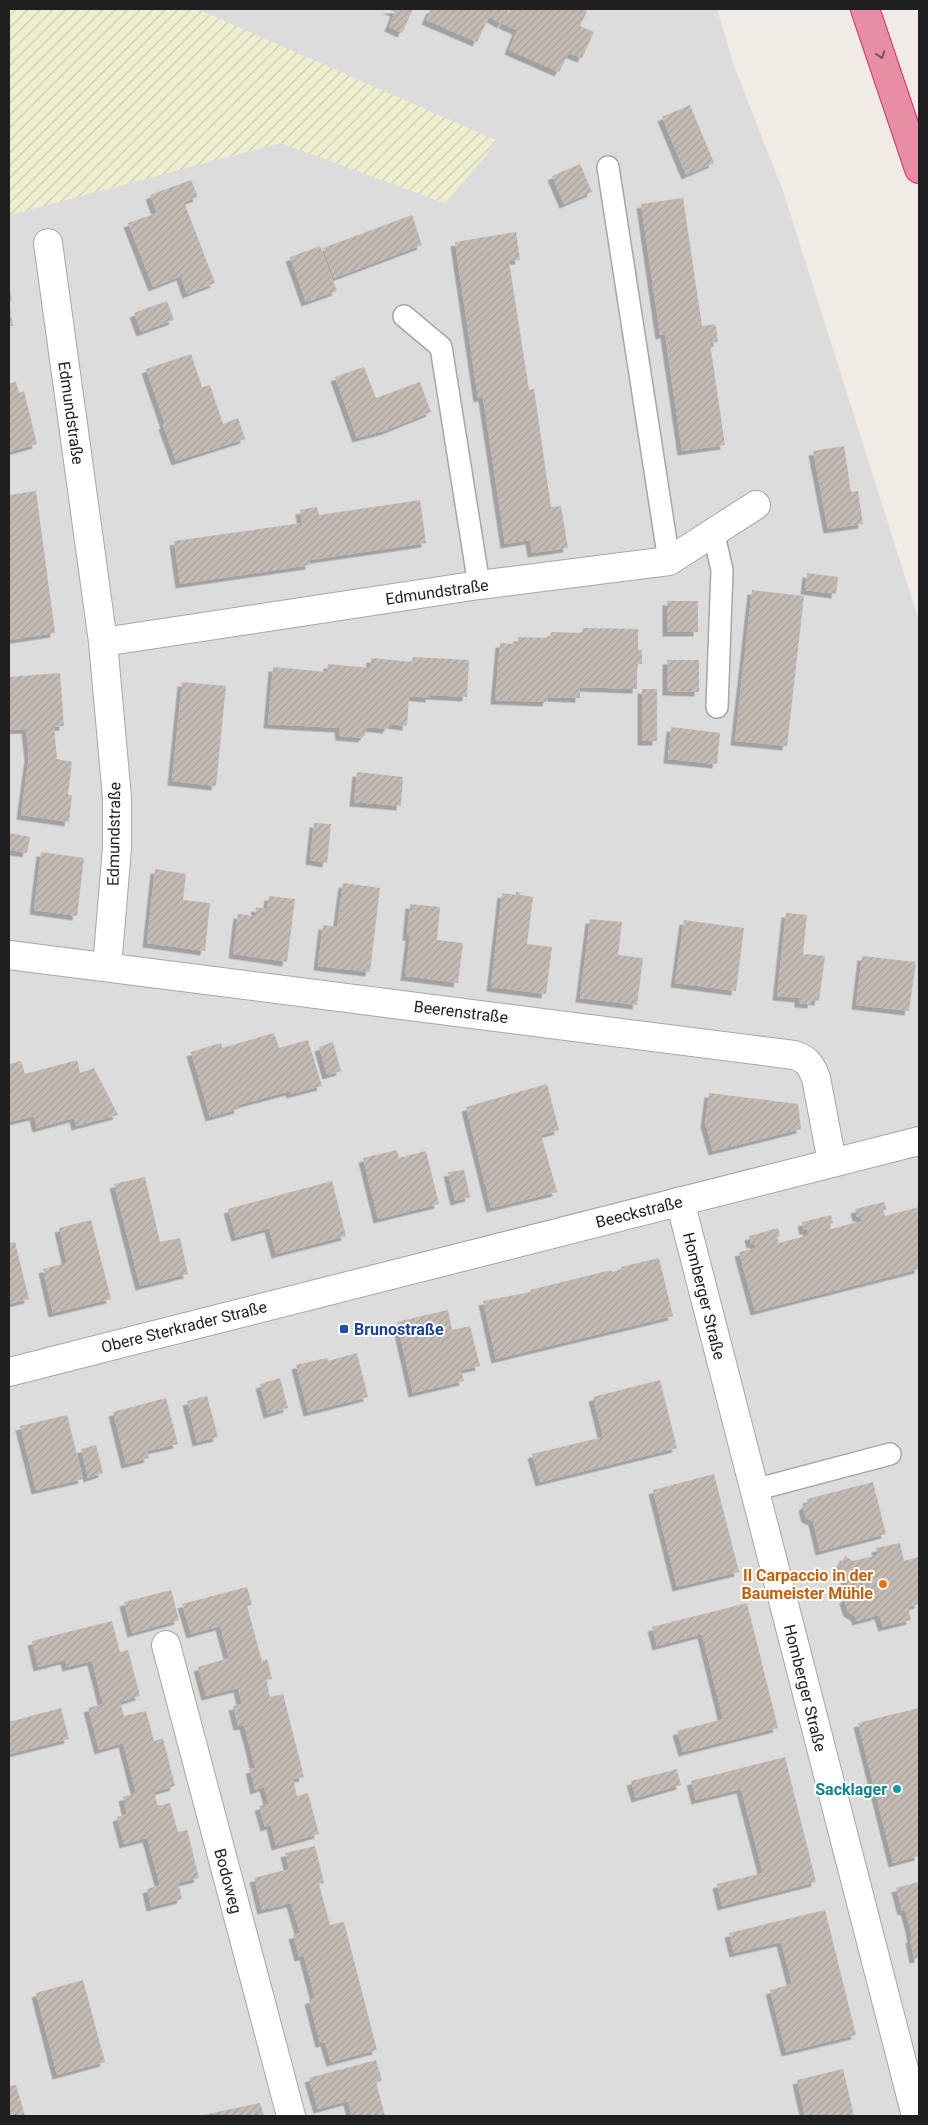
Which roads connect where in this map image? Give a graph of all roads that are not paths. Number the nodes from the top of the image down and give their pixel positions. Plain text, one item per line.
1 (866, 9) edge
2 (608, 167) dead end
3 (919, 169) edge
4 (48, 243) dead end
5 (404, 316) dead end
6 (756, 505) dead end
7 (712, 531) junction
8 (669, 560) junction
9 (479, 585) junction
10 (103, 642) junction
11 (717, 707) dead end
12 (9, 955) edge
13 (107, 967) junction
14 (919, 1141) edge
15 (832, 1162) junction
16 (680, 1202) junction
17 (359, 1282) joint
18 (9, 1372) edge
19 (890, 1454) dead end
20 (754, 1490) junction
21 (166, 1645) dead end
22 (290, 2116) edge
23 (916, 2116) edge

1 -> 3 highway
2 - 8 lane
4 - 10 street, Edmundstraße
5 - 9 lane
6 - 7 street, Edmundstraße
7 - 8 street, Edmundstraße
7 - 11 lane
8 - 9 street, Edmundstraße
9 - 10 street, Edmundstraße
10 - 13 street, Edmundstraße
12 - 13 street, Beerenstraße
13 - 15 street, Beerenstraße
14 - 15 street, Beeckstraße
15 - 16 street, Beeckstraße
16 - 17 street, Beeckstraße
16 - 20 street, Homberger Straße
17 - 18 street, Obere Sterkrader Straße
19 - 20 lane
20 - 23 street, Homberger Straße
21 - 22 street, Bodoweg

